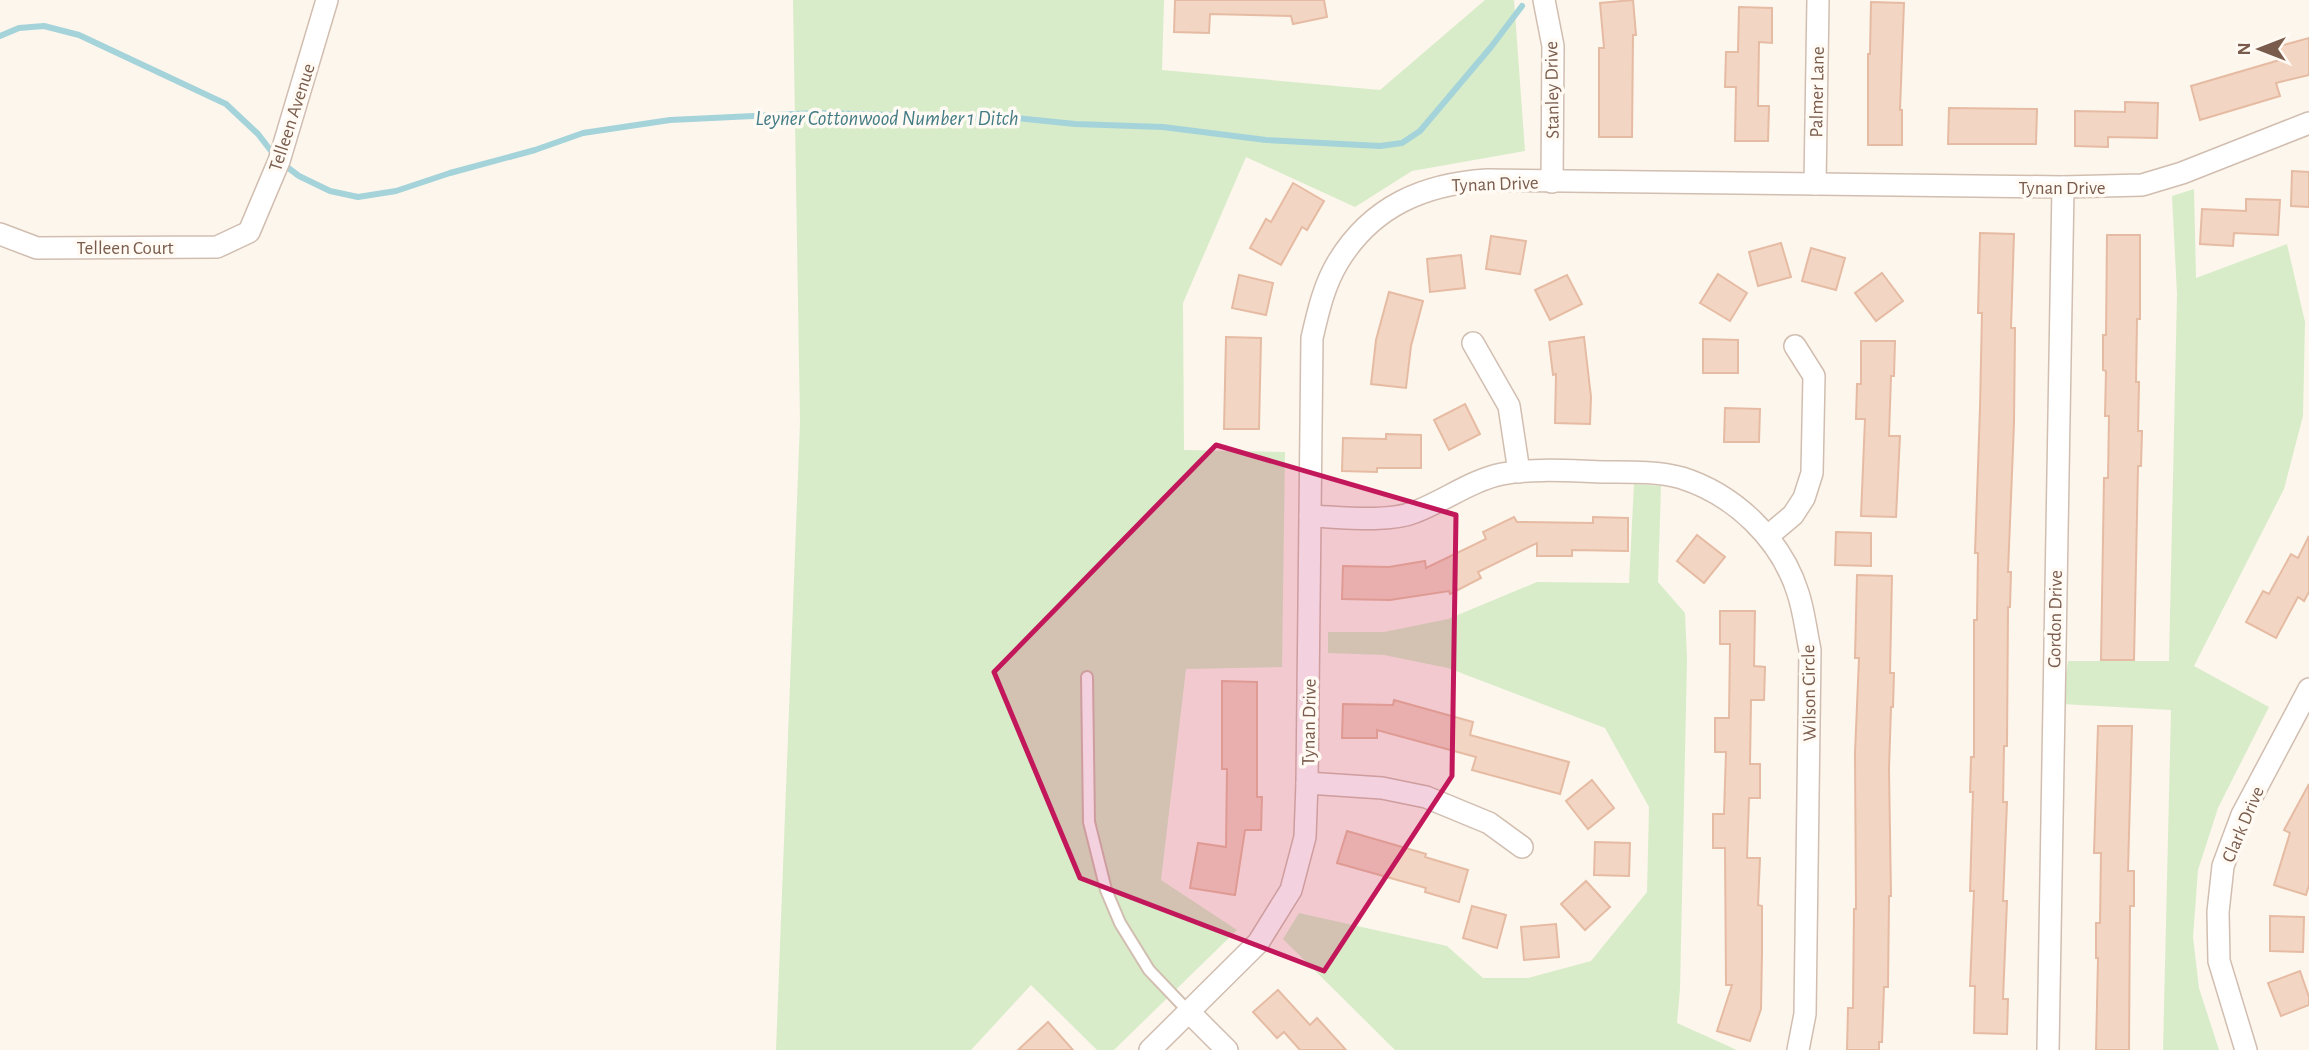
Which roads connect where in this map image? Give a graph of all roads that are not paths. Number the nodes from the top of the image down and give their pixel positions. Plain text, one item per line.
1 (327, 0) edge
2 (1544, 0) edge
3 (1818, 0) edge
4 (2309, 123) edge
5 (1552, 181) junction
6 (1815, 184) junction
7 (2063, 187) junction
8 (249, 232) joint
9 (0, 234) edge
10 (1473, 343) dead end
11 (1795, 346) dead end
12 (1519, 472) junction
13 (1310, 516) junction
14 (1768, 536) junction
15 (1087, 677) dead end
16 (2309, 689) edge
17 (1307, 783) junction
18 (1522, 847) dead end
19 (1189, 1012) junction
20 (1150, 1050) edge
21 (1227, 1050) edge
22 (1798, 1050) edge
23 (2048, 1050) edge
24 (2246, 1050) edge

1 - 8 street, Telleen Avenue
2 - 5 street, Stanley Drive
3 - 6 street, Palmer Lane
4 - 7 street, Tynan Drive
5 - 6 street, Tynan Drive
5 - 13 street, Tynan Drive
6 - 7 street, Tynan Drive
7 - 23 street, Gordon Drive
8 - 9 street, Telleen Court
10 - 12 street
11 - 14 street
12 - 13 street, Wilson Circle
12 - 14 street, Wilson Circle
13 - 17 street, Tynan Drive
14 - 22 street, Wilson Circle
15 - 19 lane
16 - 24 street, Clark Drive
17 - 18 street
17 - 19 street, Tynan Drive
19 - 20 street, Tynan Drive
19 - 21 street

